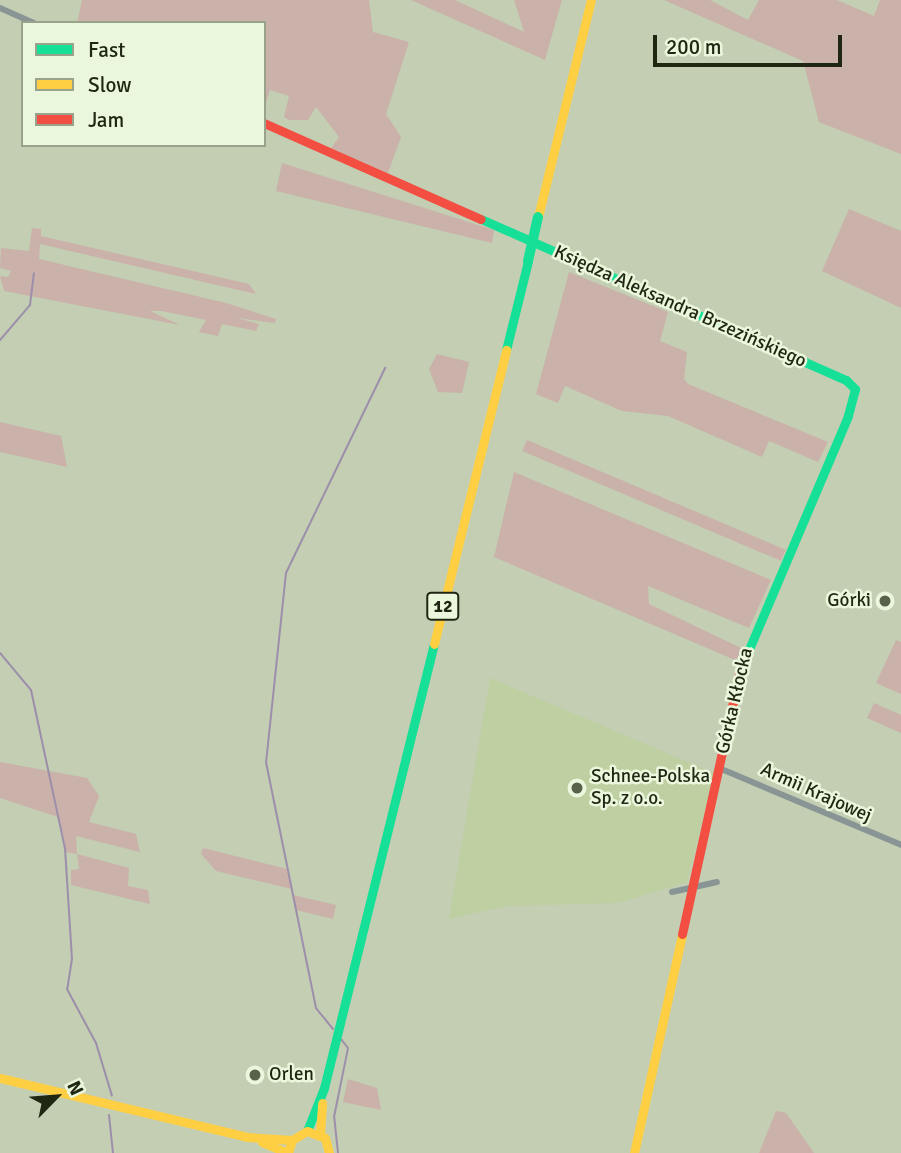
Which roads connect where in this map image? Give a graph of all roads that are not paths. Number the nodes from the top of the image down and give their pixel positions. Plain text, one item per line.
1 (591, 0) edge
2 (0, 8) edge
3 (29, 21) edge
4 (266, 124) edge
5 (855, 388) joint
6 (719, 768) junction
7 (901, 845) edge
8 (717, 882) dead end
9 (693, 885) junction
10 (673, 892) dead end
11 (0, 1078) edge
12 (324, 1088) junction
13 (307, 1131) junction
14 (320, 1134) junction
15 (247, 1137) junction
16 (292, 1140) junction
17 (333, 1152) edge
18 (288, 1153) edge
19 (634, 1153) edge

1 - 12 main road, 12, bridge
2 - 3 street
4 - 5 main road, Księdza Aleksandra Brzezińskiego
5 - 6 main road, Górka Kłocka
6 - 7 street, Armii Krajowej
6 - 9 main road, Górka Kłocka
8 - 9 street
9 - 10 street
9 - 19 main road, Górka Kłocka
11 - 15 main road
12 - 13 main road, 12
12 - 14 main road, 12
13 - 14 main road
13 - 16 main road
14 - 17 main road
15 - 16 main road
15 - 18 main road
16 - 18 main road

